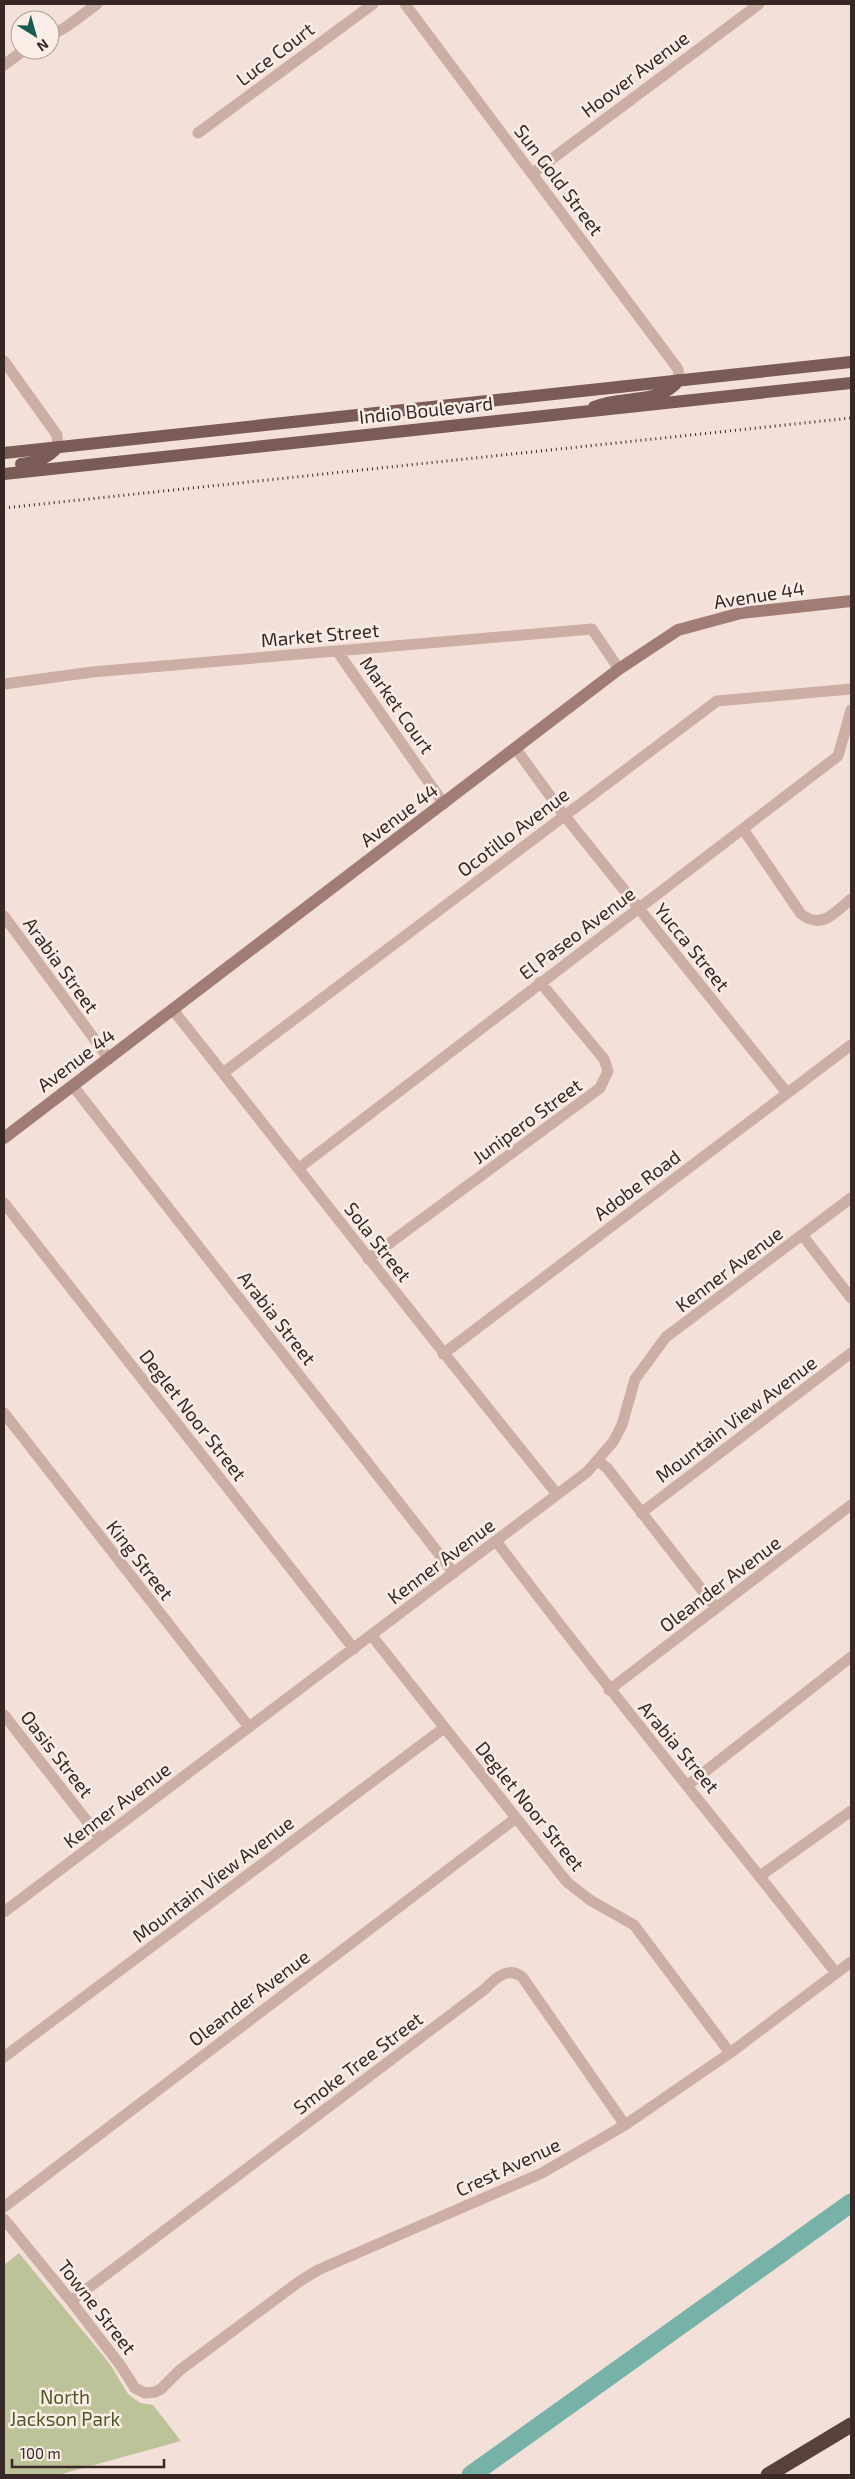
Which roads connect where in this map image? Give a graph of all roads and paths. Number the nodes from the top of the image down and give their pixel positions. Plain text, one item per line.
1 (97, 4) edge
2 (373, 4) edge
3 (405, 4) edge
4 (759, 4) edge
5 (60, 30) edge
6 (198, 133) dead end
7 (533, 173) junction
8 (851, 362) edge
9 (6, 367) edge
10 (851, 378) edge
11 (679, 380) junction
12 (851, 383) edge
13 (835, 385) junction
14 (715, 398) junction
15 (579, 413) junction
16 (58, 447) junction
17 (4, 452) edge
18 (88, 465) junction
19 (4, 466) edge
20 (4, 474) edge
21 (851, 601) edge
22 (337, 651) junction
23 (619, 669) junction
24 (4, 684) edge
25 (851, 689) edge
26 (851, 710) edge
27 (516, 749) junction
28 (444, 804) junction
29 (564, 815) junction
30 (744, 829) junction
31 (851, 899) edge
32 (639, 909) junction
33 (4, 916) edge
34 (540, 982) junction
35 (173, 1010) junction
36 (851, 1045) edge
37 (109, 1059) junction
38 (223, 1073) junction
39 (72, 1086) junction
40 (787, 1093) junction
41 (4, 1138) edge
42 (299, 1168) junction
43 (851, 1198) edge
44 (4, 1203) edge
45 (803, 1236) junction
46 (368, 1259) junction
47 (851, 1298) edge
48 (851, 1353) edge
49 (443, 1354) junction
50 (4, 1413) edge
51 (598, 1461) junction
52 (557, 1494) junction
53 (851, 1506) edge
54 (641, 1512) junction
55 (496, 1541) junction
56 (454, 1572) junction
57 (716, 1608) junction
58 (372, 1636) junction
59 (354, 1649) junction
60 (851, 1657) edge
61 (609, 1690) junction
62 (4, 1715) edge
63 (249, 1727) junction
64 (444, 1728) junction
65 (688, 1784) junction
66 (851, 1812) edge
67 (516, 1818) junction
68 (101, 1839) junction
69 (760, 1876) junction
70 (4, 1912) edge
71 (851, 1962) edge
72 (836, 1973) junction
73 (730, 2053) junction
74 (4, 2058) edge
75 (626, 2125) junction
76 (4, 2207) edge
77 (4, 2219) edge
78 (71, 2302) junction
79 (168, 2381) joint
80 (851, 2425) edge
81 (768, 2475) edge

1 - 5 street
2 - 6 street, Luce Court
3 - 7 street, Sun Gold Street
4 - 7 street, Hoover Avenue
7 - 11 street, Sun Gold Street
8 - 11 main road, Indio Boulevard
9 - 16 street
10 - 13 main road
11 - 14 main road
11 - 15 main road
11 - 16 main road, Indio Boulevard
12 - 13 main road, Indio Boulevard
13 - 14 main road, Indio Boulevard
14 - 15 main road, Indio Boulevard
15 - 18 main road, Indio Boulevard
16 - 17 main road, Indio Boulevard
16 - 18 main road
16 - 19 main road
18 - 20 main road, Indio Boulevard
21 - 23 street, Avenue 44
22 - 23 street, Market Street
22 - 24 street, Market Street
22 - 28 street, Market Court
23 - 27 street, Avenue 44
25 - 29 street, Ocotillo Avenue
26 - 30 street, El Paseo Avenue
27 - 28 street, Avenue 44
27 - 29 street, Yucca Street
28 - 35 street, Avenue 44
29 - 32 street, Yucca Street
29 - 38 street, Ocotillo Avenue
30 - 31 street
30 - 32 street, El Paseo Avenue
32 - 34 street, El Paseo Avenue
32 - 40 street, Yucca Street
33 - 37 street, Arabia Street
34 - 42 street, El Paseo Avenue
34 - 46 street, Junipero Street
35 - 37 street, Avenue 44
35 - 38 street, Sola Street
36 - 40 street, Adobe Road
37 - 39 street, Avenue 44
38 - 42 street, Sola Street
39 - 41 street, Avenue 44
39 - 56 street, Arabia Street
40 - 49 street, Adobe Road
42 - 46 street, Sola Street
43 - 45 street, Kenner Avenue
44 - 59 street, Deglet Noor Street
45 - 47 street
45 - 51 street, Kenner Avenue
46 - 49 street, Sola Street
48 - 54 street, Mountain View Avenue
49 - 52 street, Sola Street
50 - 63 street, King Street
51 - 52 street, Kenner Avenue
51 - 54 street
52 - 55 street, Kenner Avenue
53 - 57 street, Oleander Avenue
54 - 57 street
55 - 56 street, Kenner Avenue
55 - 61 street, Arabia Street
56 - 58 street, Kenner Avenue
57 - 61 street, Oleander Avenue
58 - 59 street, Kenner Avenue
58 - 64 street, Deglet Noor Street
59 - 63 street, Kenner Avenue
60 - 65 street
61 - 65 street, Arabia Street
62 - 68 street, Oasis Street
63 - 68 street, Kenner Avenue
64 - 67 street, Deglet Noor Street
64 - 74 street, Mountain View Avenue
65 - 69 street, Arabia Street
66 - 69 street
67 - 73 street, Deglet Noor Street
67 - 76 street, Oleander Avenue
68 - 70 street, Kenner Avenue
69 - 72 street, Arabia Street
71 - 72 street, Crest Avenue
72 - 73 street, Crest Avenue
73 - 75 street, Crest Avenue
75 - 78 street, Smoke Tree Street
75 - 79 street, Crest Avenue
77 - 78 street, Towne Street
78 - 79 street, Towne Street
80 - 81 highway

